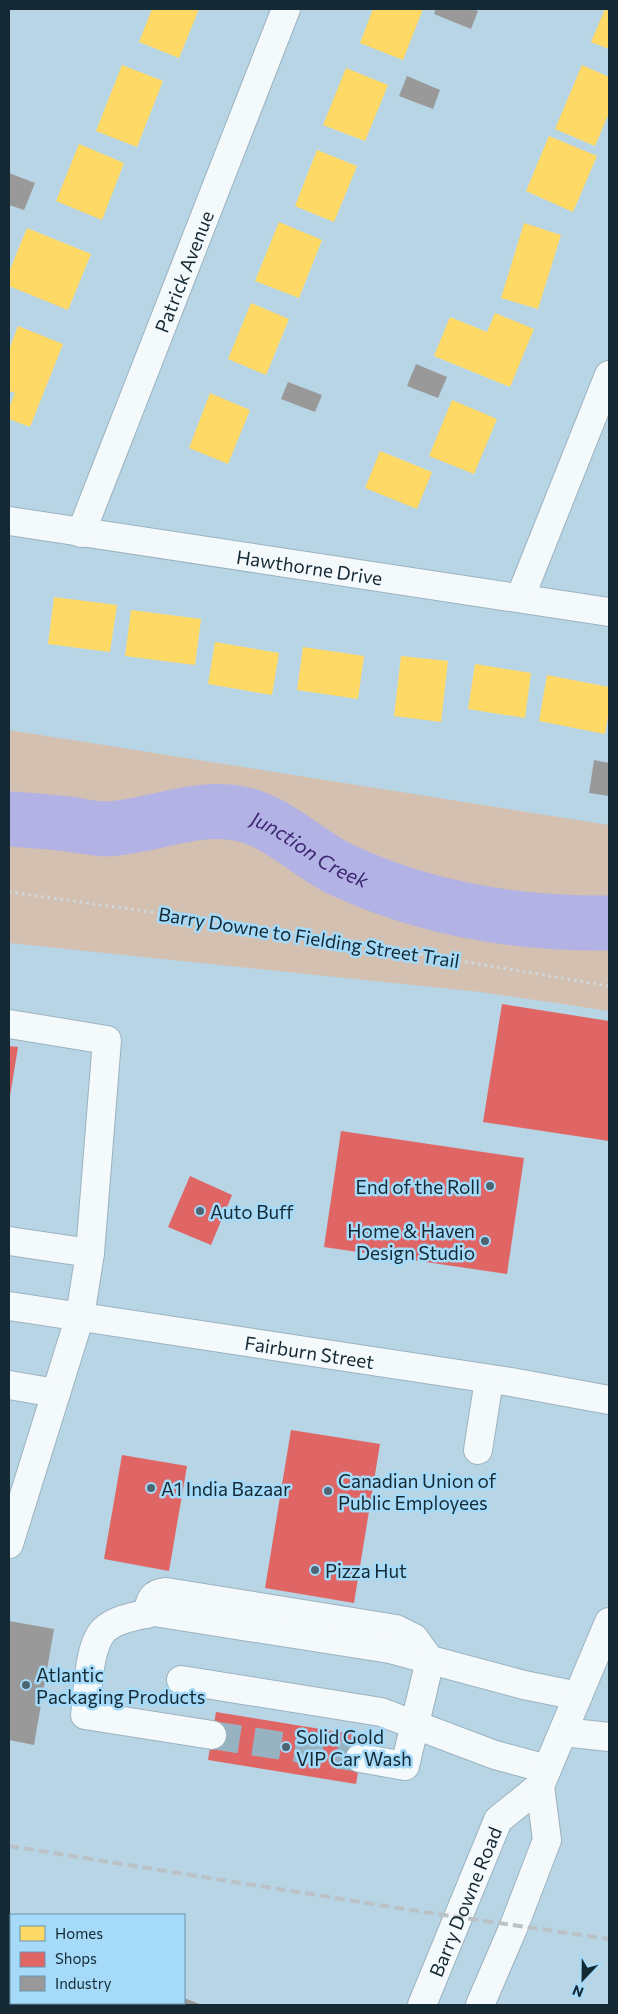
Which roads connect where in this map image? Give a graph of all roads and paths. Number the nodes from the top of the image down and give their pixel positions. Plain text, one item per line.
1 (286, 9) edge
2 (609, 375) edge
3 (9, 521) edge
4 (81, 533) junction
5 (520, 598) junction
6 (609, 612) edge
7 (9, 892) edge
8 (609, 986) edge
9 (9, 1024) edge
10 (9, 1241) edge
11 (90, 1253) junction
12 (9, 1306) edge
13 (80, 1316) junction
14 (490, 1380) junction
15 (9, 1385) edge
16 (56, 1393) junction
17 (609, 1400) edge
18 (478, 1450) dead end
19 (9, 1544) edge
20 (609, 1622) edge
21 (430, 1660) junction
22 (181, 1680) dead end
23 (578, 1696) junction
24 (415, 1725) junction
25 (563, 1732) junction
26 (212, 1736) tunnel mouth
27 (609, 1737) edge
28 (360, 1758) tunnel mouth
29 (544, 1778) junction
30 (422, 2005) edge
31 (480, 2005) edge

1 - 4 street, Patrick Avenue
2 - 5 street
3 - 4 street, Hawthorne Drive
4 - 5 street, Hawthorne Drive
5 - 6 street, Hawthorne Drive
7 - 8 path, Barry Downe to Fielding Street Trail
9 - 11 street
10 - 11 street
11 - 13 street
12 - 13 street, Fairburn Street
13 - 14 street, Fairburn Street
13 - 16 street
14 - 17 street, Fairburn Street
14 - 18 street
15 - 16 street
16 - 19 street
20 - 23 street, Barry Downe Road
21 - 23 street
21 - 24 street
21 - 26 street
22 - 24 street
23 - 25 street, Barry Downe Road
24 - 28 street
24 - 29 street
25 - 27 street
25 - 29 street, Barry Downe Road
29 - 30 street, Barry Downe Road
29 - 31 street

